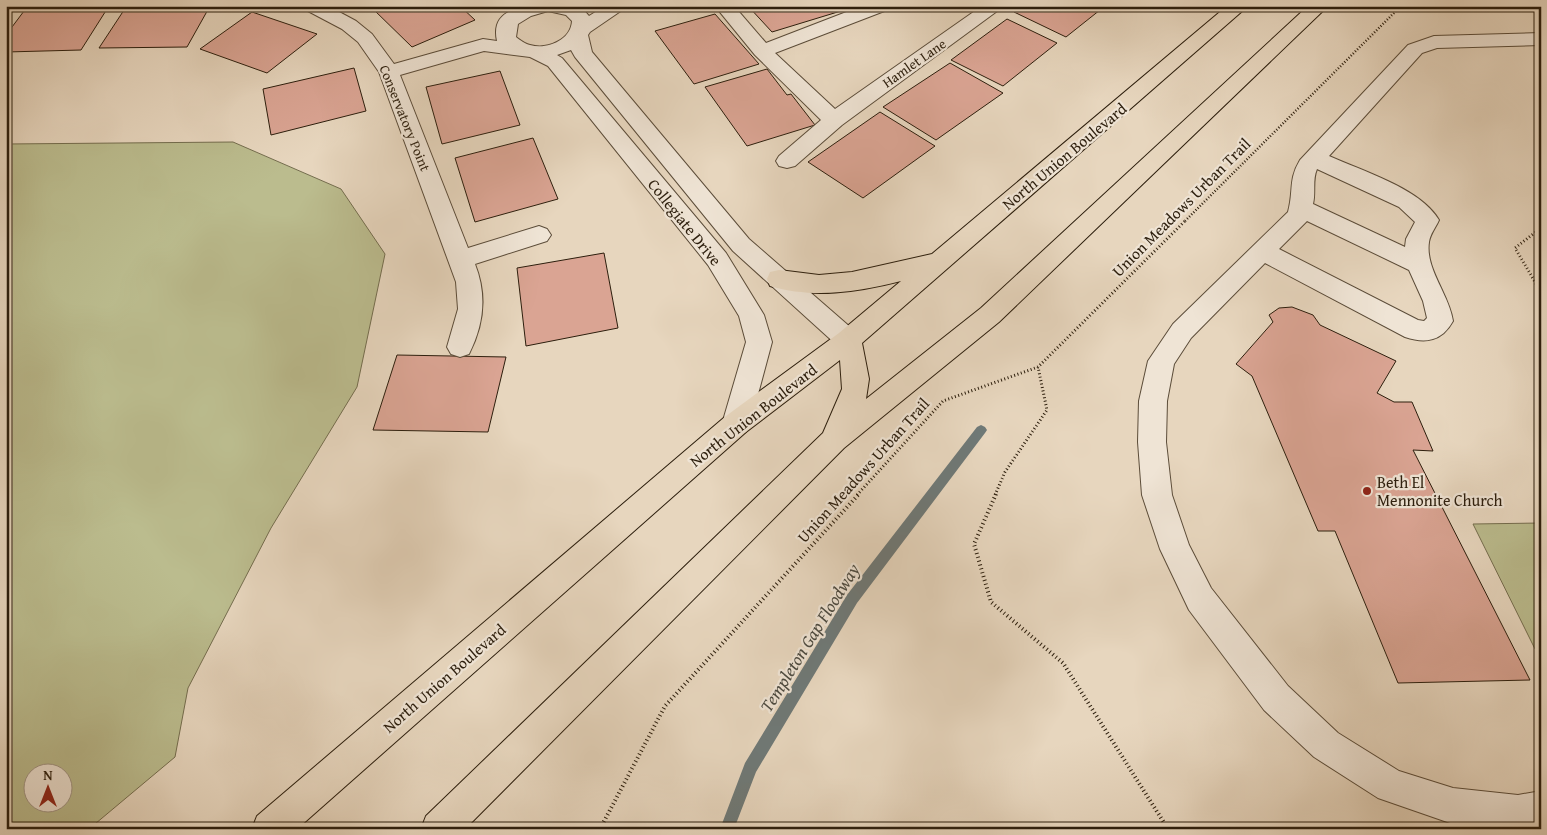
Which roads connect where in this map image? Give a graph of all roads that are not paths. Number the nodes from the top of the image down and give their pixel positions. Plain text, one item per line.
1 (313, 6) edge
2 (546, 6) edge
3 (590, 6) edge
4 (619, 6) edge
5 (724, 6) edge
6 (880, 6) edge
7 (995, 6) edge
8 (1239, 6) edge
9 (1319, 6) edge
10 (558, 7) edge
11 (510, 16) edge
12 (581, 32) junction
13 (1541, 39) edge
14 (483, 45) junction
15 (528, 51) junction
16 (762, 51) junction
17 (389, 72) junction
18 (834, 120) junction
19 (1315, 158) junction
20 (787, 161) dead end
21 (1301, 208) junction
22 (539, 235) dead end
23 (1263, 251) junction
24 (461, 259) junction
25 (938, 261) junction
26 (1419, 264) junction
27 (779, 279) junction
28 (848, 340) junction
29 (460, 347) dead end
30 (736, 424) junction
31 (834, 440) junction
32 (1541, 809) edge
33 (270, 829) edge
34 (439, 829) edge

1 - 17 street, Conservatory Point
2 - 11 street
3 - 10 street
4 - 12 street
5 - 16 street
6 - 16 street
7 - 18 street, Hamlet Lane
8 - 25 main road, North Union Boulevard
9 - 31 main road
10 - 12 street
11 - 14 street
11 - 15 street
12 - 15 street
12 - 27 street, Collegiate Drive
13 - 19 street
14 - 15 street
14 - 17 street
15 - 30 street, Collegiate Drive
16 - 18 street
17 - 24 street, Conservatory Point
18 - 20 street, Hamlet Lane
19 - 21 street
19 - 26 street
21 - 23 street
21 - 26 street
22 - 24 street
23 - 26 street
23 - 32 street
24 - 29 street, Conservatory Point
25 - 27 main road
25 - 28 main road, North Union Boulevard
27 - 28 street, Collegiate Drive
28 - 30 main road, North Union Boulevard
28 - 31 main road
30 - 33 main road, North Union Boulevard
31 - 34 main road

